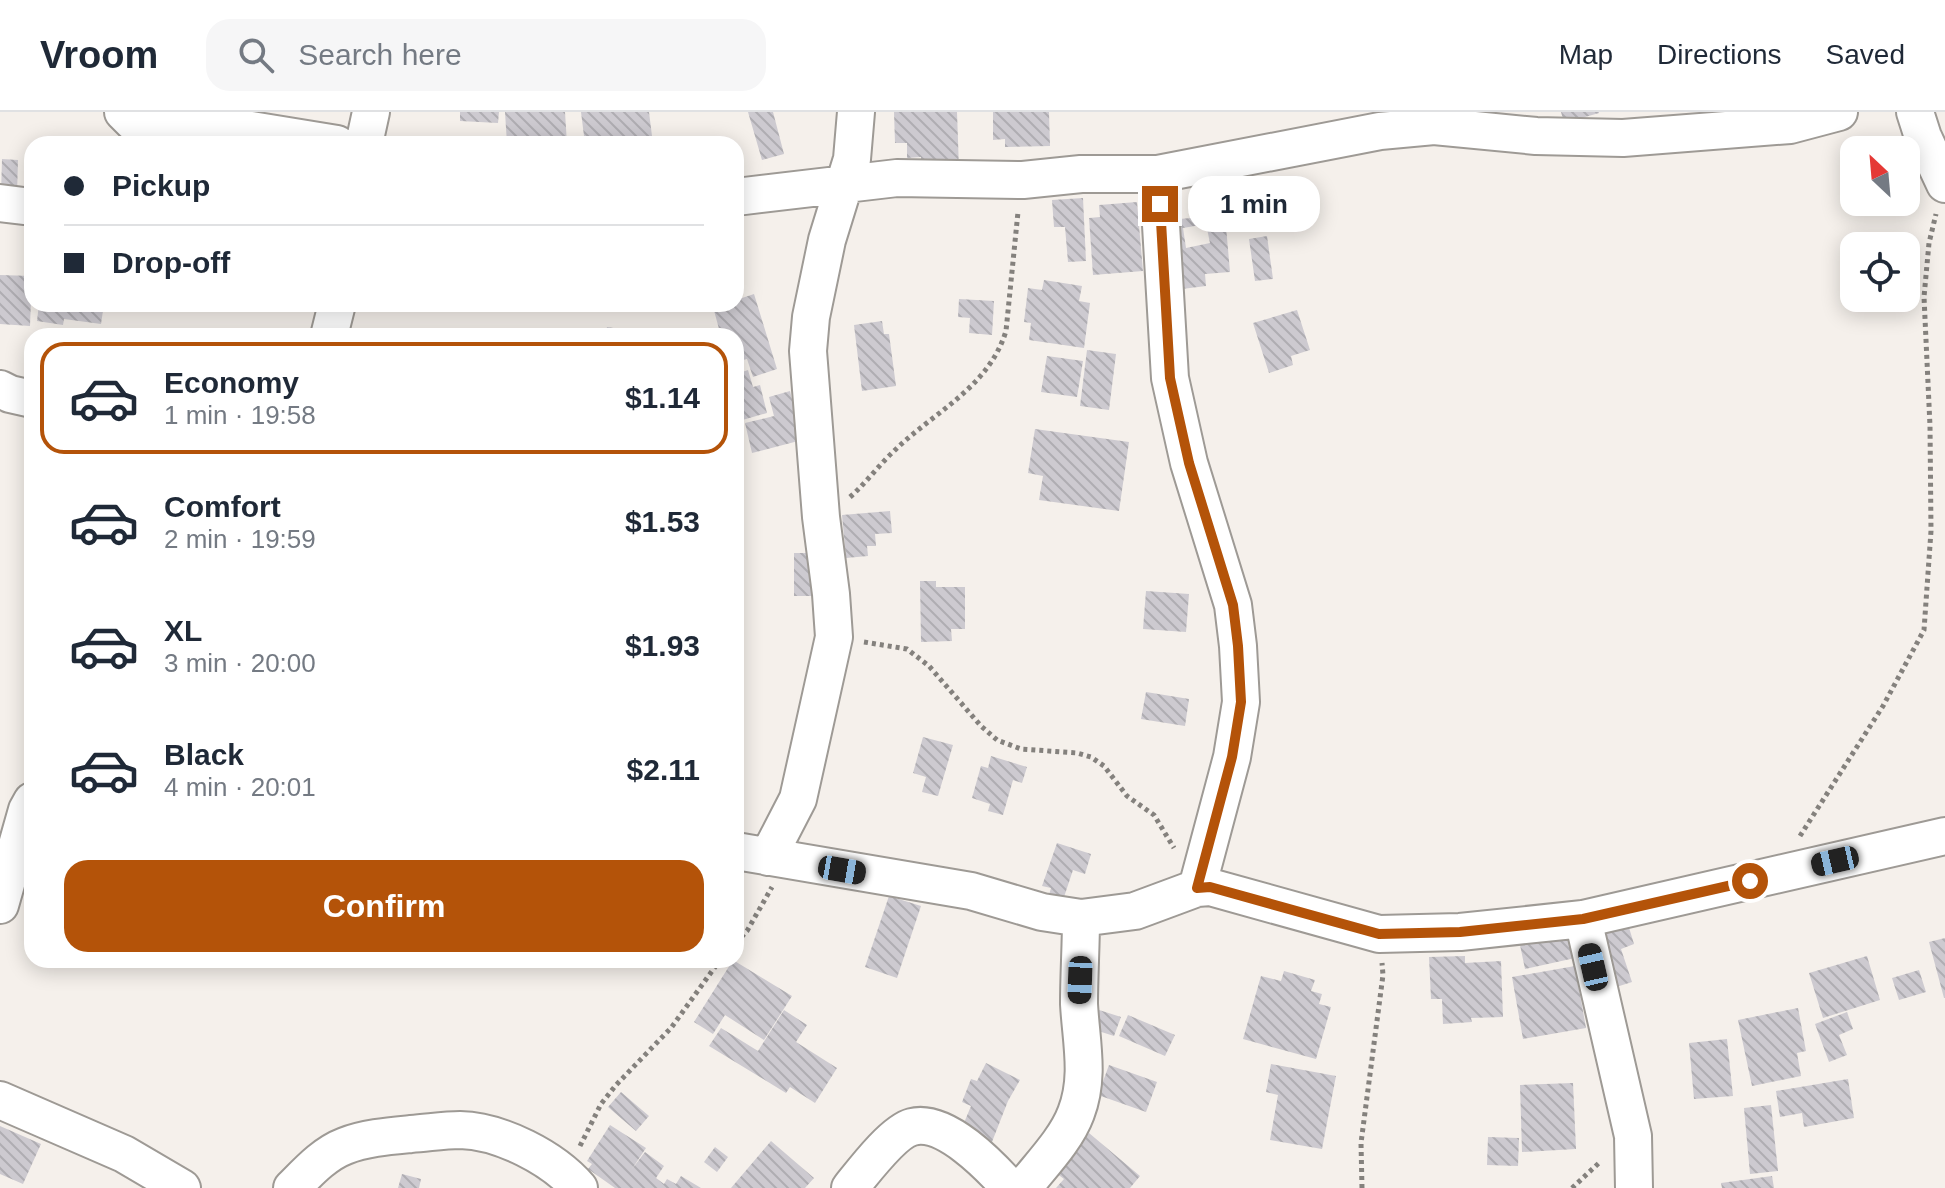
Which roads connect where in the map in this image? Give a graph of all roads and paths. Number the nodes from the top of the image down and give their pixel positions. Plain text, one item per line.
1 (371, 112) edge
2 (856, 112) edge
3 (1839, 112) edge
4 (1915, 112) edge
5 (135, 126) edge
6 (288, 136) edge
7 (366, 136) edge
8 (1158, 174) junction
9 (1023, 180) junction
10 (1944, 183) edge
11 (845, 185) junction
12 (744, 196) edge
13 (0, 203) edge
14 (24, 206) edge
15 (0, 389) edge
16 (24, 397) edge
17 (821, 517) junction
18 (834, 637) junction
19 (24, 821) edge
20 (1945, 836) edge
21 (762, 856) edge
22 (1777, 875) junction
23 (1200, 880) junction
24 (0, 905) edge
25 (1081, 918) junction
26 (1583, 919) junction
27 (744, 934) edge
28 (1379, 934) junction
29 (714, 968) edge
30 (0, 1100) edge
31 (574, 1181) edge
32 (182, 1188) edge
33 (292, 1188) edge
34 (850, 1188) edge
35 (1010, 1188) edge
36 (1023, 1188) edge
37 (1362, 1188) edge
38 (1634, 1188) edge

1 - 7 street
2 - 11 street
3 - 8 street
4 - 10 street
5 - 6 street
8 - 9 street
8 - 23 street
9 - 11 street
9 - 17 path
10 - 22 path
11 - 12 street
11 - 17 street
13 - 14 street
15 - 16 street
17 - 18 street
18 - 21 street
18 - 23 path
19 - 24 street
20 - 22 street
21 - 25 street
21 - 27 path
22 - 26 street
23 - 25 street
23 - 28 street
25 - 36 street
26 - 28 street
26 - 38 street
28 - 37 path
29 - 31 path
30 - 32 street
31 - 33 street
34 - 35 street

